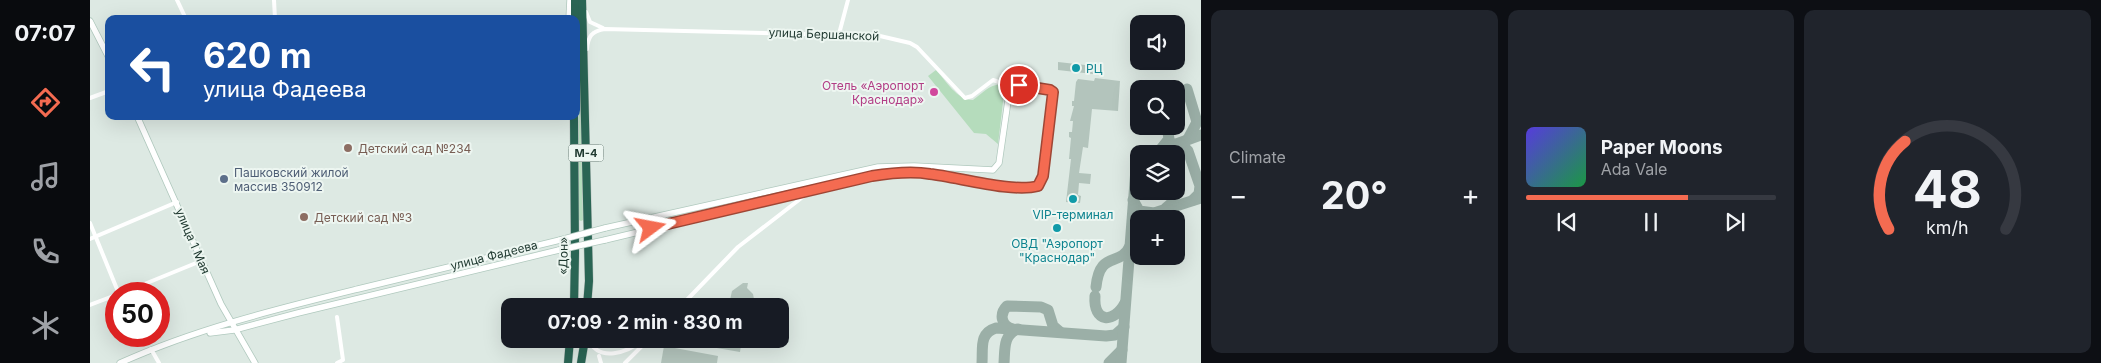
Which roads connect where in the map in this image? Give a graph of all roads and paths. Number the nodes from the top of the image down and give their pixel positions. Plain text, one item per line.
1 (176, 0) edge
2 (273, 0) edge
3 (570, 0) edge
4 (575, 0) edge
5 (584, 0) edge
6 (848, 0) edge
7 (184, 15) edge
8 (275, 15) edge
9 (569, 15) edge
10 (575, 15) edge
11 (90, 21) edge
12 (605, 29) junction
13 (839, 34) junction
14 (105, 50) edge
15 (584, 79) junction
16 (1011, 86) junction
17 (105, 92) edge
18 (90, 98) edge
19 (139, 120) edge
20 (574, 120) edge
21 (960, 169) junction
22 (838, 176) junction
23 (831, 178) junction
24 (960, 179) junction
25 (821, 180) junction
26 (840, 183) junction
27 (832, 185) junction
28 (813, 189) junction
29 (796, 194) junction
30 (800, 200) junction
31 (177, 202) junction
32 (631, 222) junction
33 (90, 223) edge
34 (633, 232) junction
35 (96, 237) junction
36 (90, 239) edge
37 (201, 261) junction
38 (113, 282) edge
39 (148, 282) edge
40 (574, 298) edge
41 (588, 298) edge
42 (689, 298) edge
43 (105, 299) edge
44 (295, 304) junction
45 (90, 305) edge
46 (298, 313) junction
47 (337, 318) dead end
48 (230, 323) junction
49 (234, 330) junction
50 (198, 334) junction
51 (569, 348) edge
52 (584, 348) edge
53 (591, 348) edge
54 (631, 348) edge
55 (639, 348) edge
56 (151, 349) junction
57 (599, 356) junction
58 (120, 363) edge
59 (159, 363) edge
60 (255, 363) edge
61 (337, 363) edge
62 (568, 363) edge
63 (581, 363) edge
64 (601, 363) edge
65 (625, 363) edge

1 - 7 street
2 - 8 street
3 - 9 main road
4 - 10 highway
5 - 12 street
5 - 15 highway, М-4
6 - 13 street
11 - 14 main road
12 - 13 street, улица Бершанской
12 - 15 street
13 - 16 street, улица Бершанской
15 - 41 highway, «Дон» / М-4
16 - 21 main road, улица Фадеева
16 - 24 main road, улица Фадеева
17 - 18 street
19 - 31 main road, улица 1 Мая
20 - 40 highway, «Дон» / М-4
21 - 22 main road, улица Фадеева
21 - 24 main road
22 - 23 main road, улица Фадеева
22 - 26 main road
23 - 25 main road, улица Фадеева
23 - 27 main road
24 - 26 main road, улица Фадеева
25 - 28 street
25 - 32 main road, улица Фадеева
26 - 27 main road, улица Фадеева
27 - 28 main road, улица Фадеева
28 - 29 main road, улица Фадеева
28 - 30 street
29 - 30 street
29 - 34 main road, улица Фадеева
30 - 42 street
31 - 35 street
31 - 37 main road, улица 1 Мая
32 - 34 main road
32 - 44 main road, улица Фадеева, bridge
33 - 35 street
34 - 46 main road, улица Фадеева, bridge
35 - 36 street
35 - 38 street
37 - 39 street
37 - 48 main road, улица 1 Мая
43 - 45 street
44 - 46 main road
44 - 48 main road, улица Фадеева
46 - 49 main road, улица Фадеева
47 - 61 street
48 - 49 main road, улица 1 Мая
48 - 50 main road, улица Фадеева
49 - 50 main road, улица Фадеева
49 - 60 main road, улица 1 Мая
50 - 56 main road, улица Фадеева
51 - 62 highway
52 - 63 highway
53 - 57 street
54 - 57 street
55 - 65 street
56 - 58 main road, улица Фадеева
56 - 59 street
57 - 64 street

